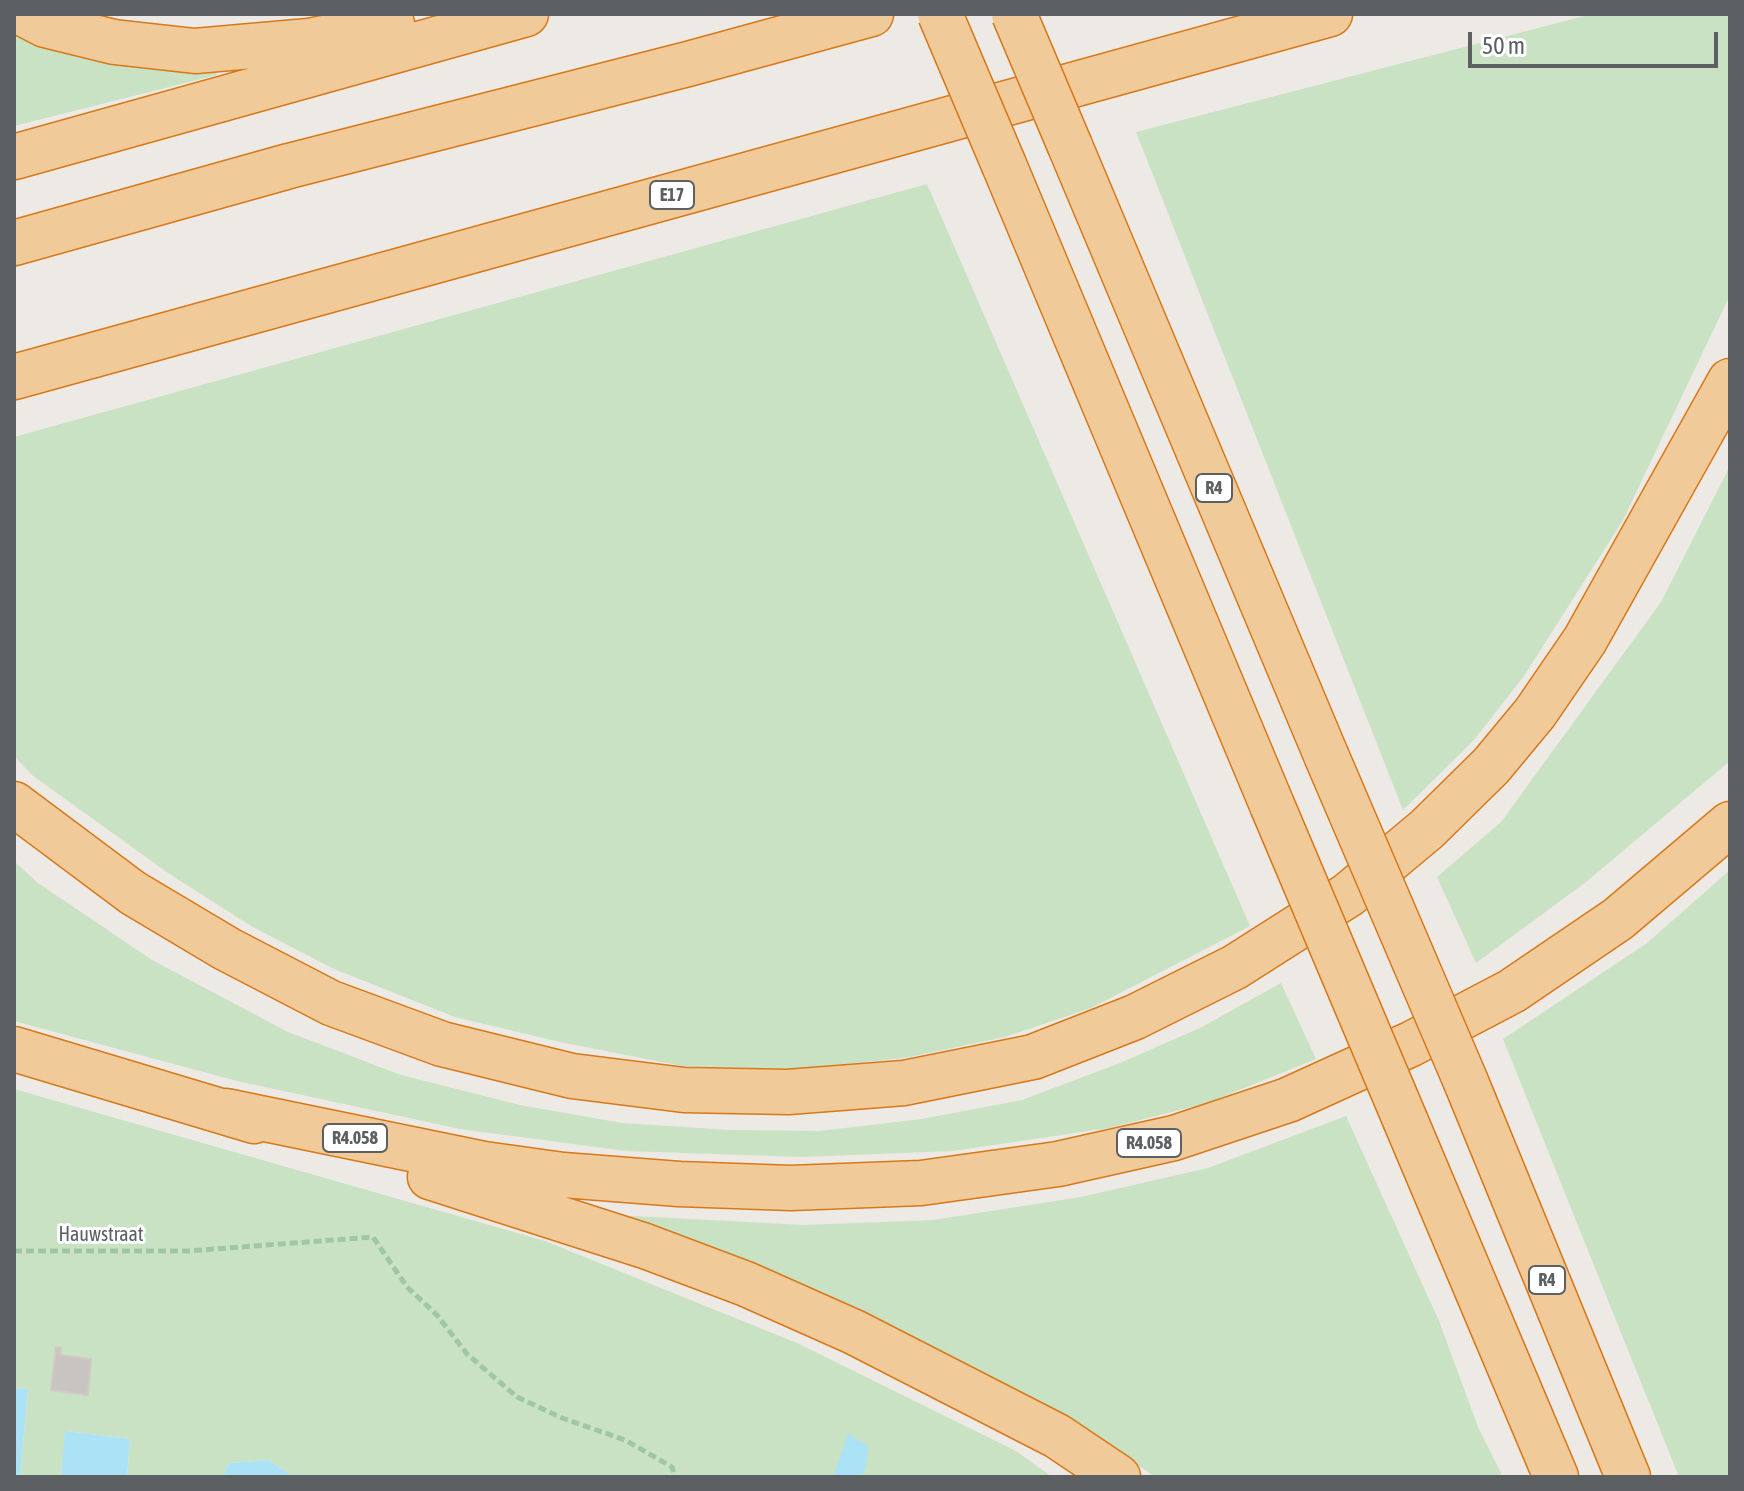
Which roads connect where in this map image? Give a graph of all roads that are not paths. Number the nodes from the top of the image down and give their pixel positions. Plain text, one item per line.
1 (24, 14) edge
2 (433, 14) edge
3 (526, 14) edge
4 (871, 14) edge
5 (940, 14) edge
6 (1014, 14) edge
7 (1330, 14) edge
8 (14, 157) edge
9 (14, 243) edge
10 (14, 377) edge
11 (1730, 381) edge
12 (14, 804) edge
13 (1730, 824) edge
14 (14, 1049) edge
15 (226, 1111) junction
16 (1118, 1477) edge
17 (1556, 1477) edge
18 (1628, 1477) edge

1 - 2 highway
3 - 8 highway
4 - 9 highway
5 - 17 highway, bridge
6 - 18 highway, R4, bridge
7 - 10 highway, E17
11 - 12 highway
13 - 15 highway, R4.058
14 - 15 highway
15 - 16 highway

